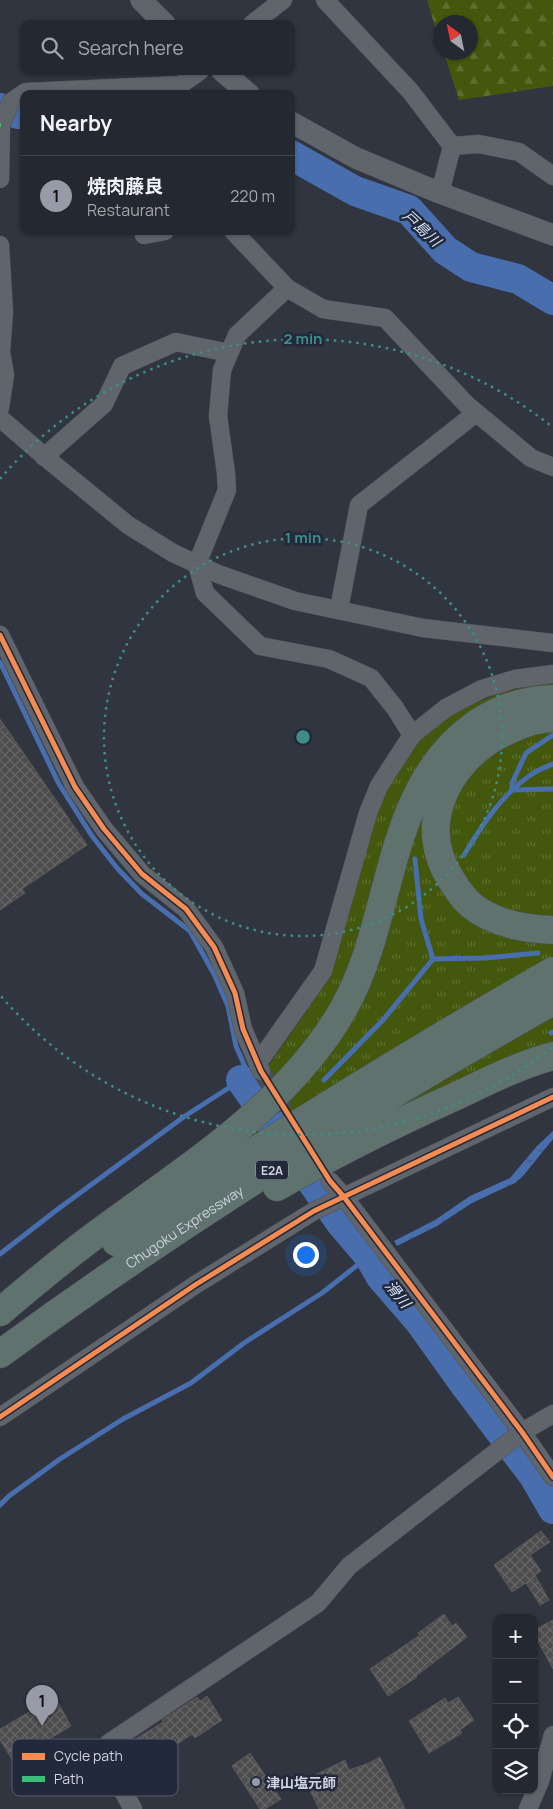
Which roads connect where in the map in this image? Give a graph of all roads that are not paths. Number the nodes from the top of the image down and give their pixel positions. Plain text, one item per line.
1 (141, 0) edge
2 (283, 0) edge
3 (325, 0) edge
4 (160, 20) edge
5 (257, 20) edge
6 (196, 75) edge
7 (227, 75) edge
8 (180, 89) edge
9 (129, 90) edge
10 (244, 90) edge
11 (20, 97) edge
12 (295, 124) edge
13 (452, 146) junction
14 (553, 176) edge
15 (0, 179) edge
16 (440, 193) junction
17 (237, 235) edge
18 (553, 235) edge
19 (0, 245) edge
20 (287, 288) junction
21 (229, 353) junction
22 (0, 408) edge
23 (476, 413) junction
24 (0, 418) edge
25 (44, 457) junction
26 (553, 467) edge
27 (197, 564) junction
28 (338, 610) junction
29 (0, 635) edge
30 (553, 643) edge
31 (553, 674) edge
32 (553, 699) edge
33 (553, 718) edge
34 (412, 735) junction
35 (553, 930) edge
36 (553, 971) edge
37 (553, 1001) edge
38 (553, 1056) edge
39 (553, 1096) edge
40 (330, 1181) dead end
41 (344, 1197) junction
42 (90, 1290) junction
43 (0, 1312) edge
44 (0, 1322) edge
45 (0, 1354) edge
46 (553, 1414) edge
47 (0, 1417) edge
48 (522, 1432) junction
49 (553, 1477) edge
50 (553, 1735) edge
51 (115, 1739) edge
52 (126, 1796) edge
53 (133, 1809) edge
54 (528, 1809) edge

1 - 4 street
2 - 5 street
3 - 13 street
6 - 8 street
7 - 10 street
8 - 9 street
11 - 15 street
12 - 16 street
13 - 14 street
13 - 16 street
16 - 18 street
17 - 20 street
19 - 22 street
20 - 21 street
20 - 23 street
21 - 25 street
21 - 27 street
23 - 26 street
23 - 28 street
24 - 25 street
25 - 27 street
27 - 28 street
27 - 34 street
28 - 30 street
29 - 34 street
31 - 34 street
32 - 43 highway
33 - 35 highway
36 - 44 highway, Chugoku Expressway / E2A
37 - 42 highway, Chugoku Expressway / E2A
38 - 42 highway
39 - 41 street
40 - 41 street
41 - 47 street
41 - 48 street
42 - 45 highway, Chugoku Expressway / E2A
46 - 48 street
48 - 49 street
48 - 51 street
50 - 54 street
52 - 53 street

